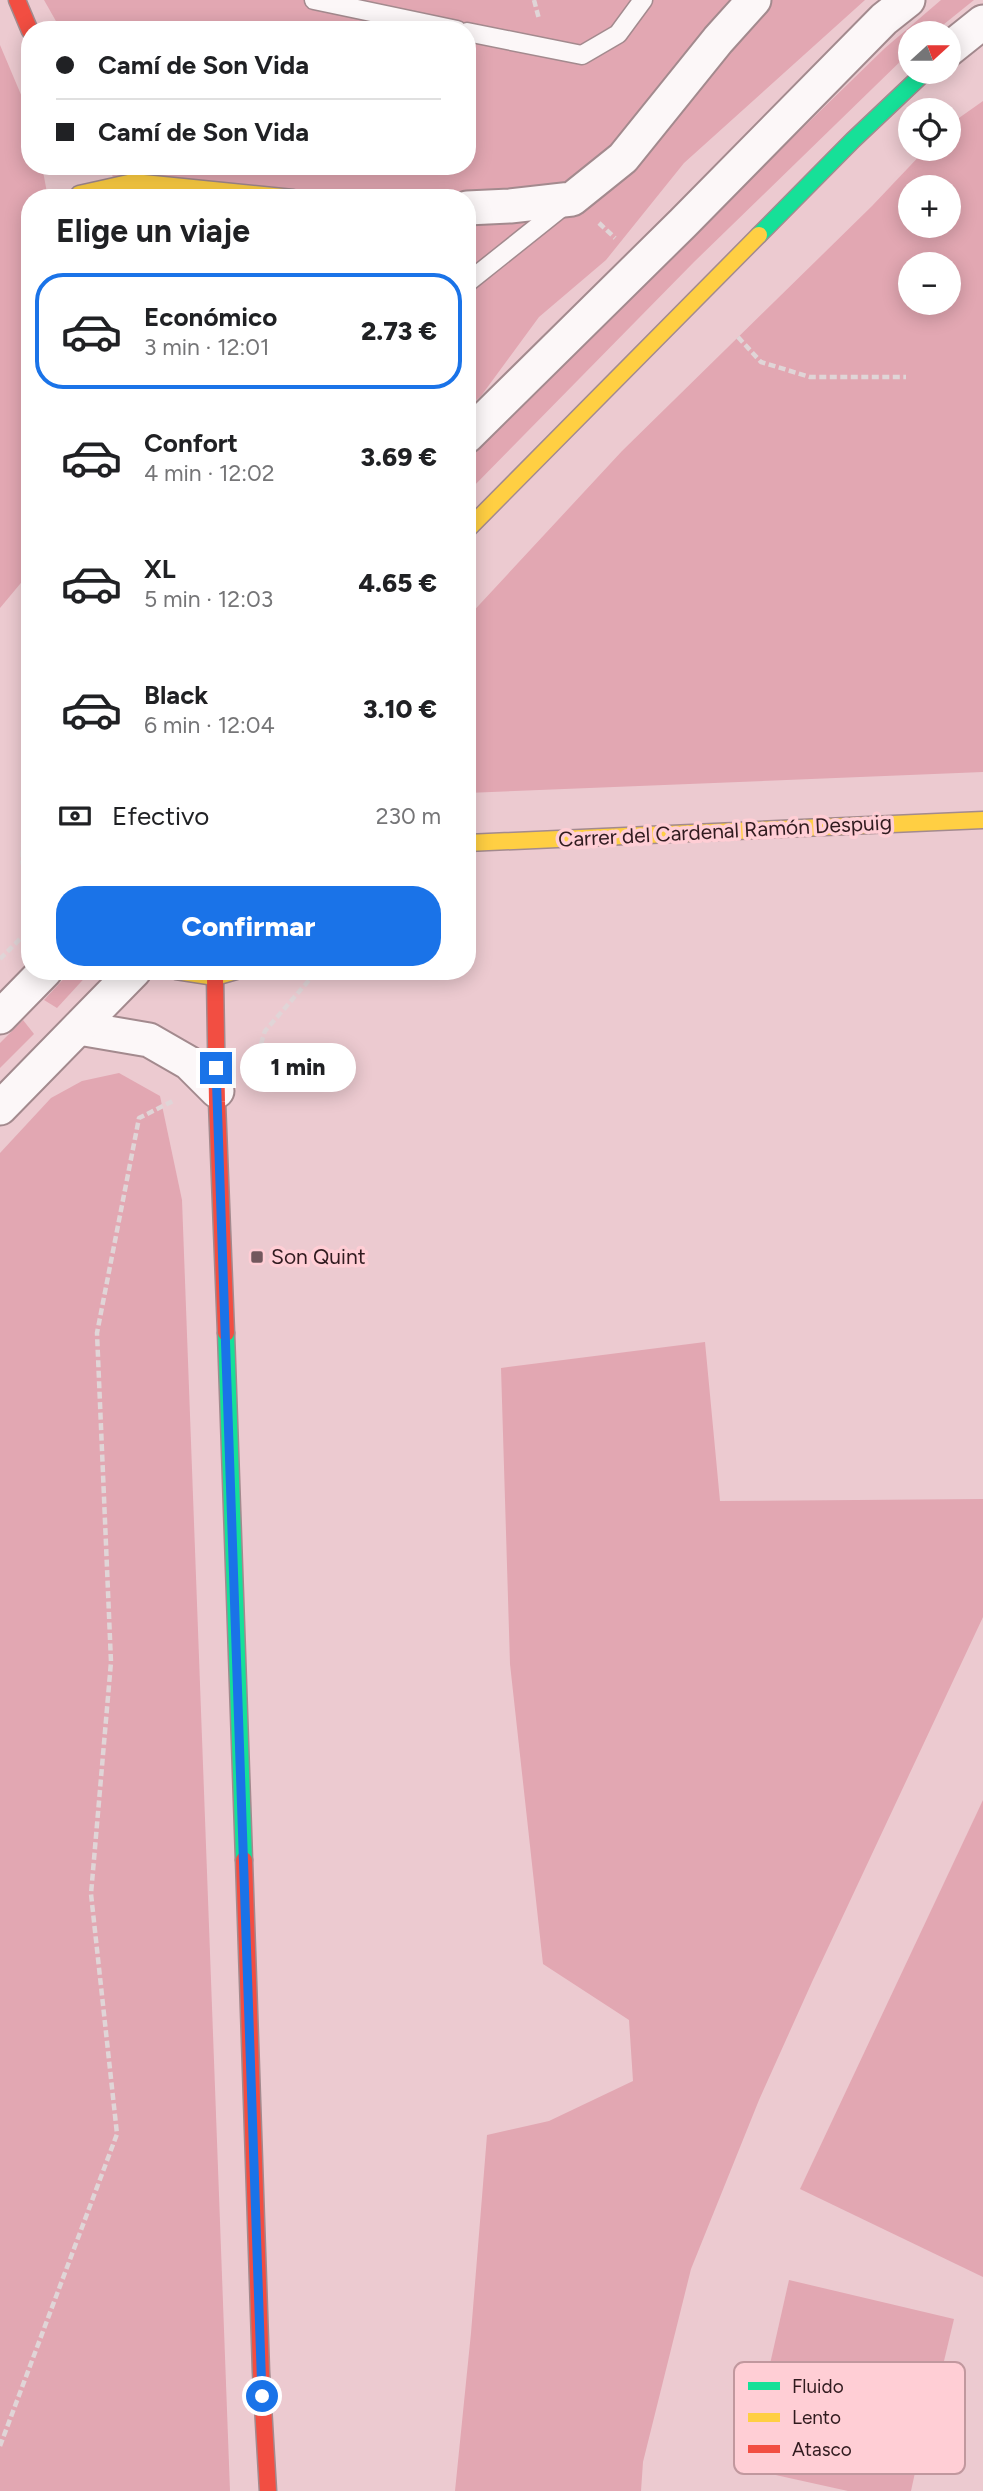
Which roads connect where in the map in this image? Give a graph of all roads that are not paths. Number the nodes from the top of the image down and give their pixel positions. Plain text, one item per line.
1 (314, 0) edge
2 (643, 0) edge
3 (754, 0) edge
4 (20, 1) edge
5 (894, 6) edge
6 (26, 21) edge
7 (414, 21) edge
8 (983, 22) edge
9 (476, 34) edge
10 (961, 40) edge
11 (912, 84) edge
12 (75, 176) dead end
13 (78, 189) edge
14 (106, 189) edge
15 (199, 189) edge
16 (572, 199) junction
17 (476, 208) edge
18 (476, 276) edge
19 (476, 427) edge
20 (476, 521) edge
21 (983, 820) edge
22 (476, 843) edge
23 (37, 980) edge
24 (125, 980) edge
25 (215, 980) edge
26 (0, 1017) edge
27 (79, 1028) junction
28 (216, 1091) junction
29 (0, 1108) edge
30 (268, 2491) edge

1 - 7 lane
2 - 9 lane
3 - 16 street
4 - 6 street
5 - 19 street
8 - 10 street
11 - 20 street
12 - 13 street
14 - 15 street
16 - 17 street
16 - 18 lane
21 - 22 street, Carrer del Cardenal Ramón Despuig
23 - 26 street
24 - 27 street
25 - 28 street
27 - 28 street
27 - 29 street
28 - 30 street

